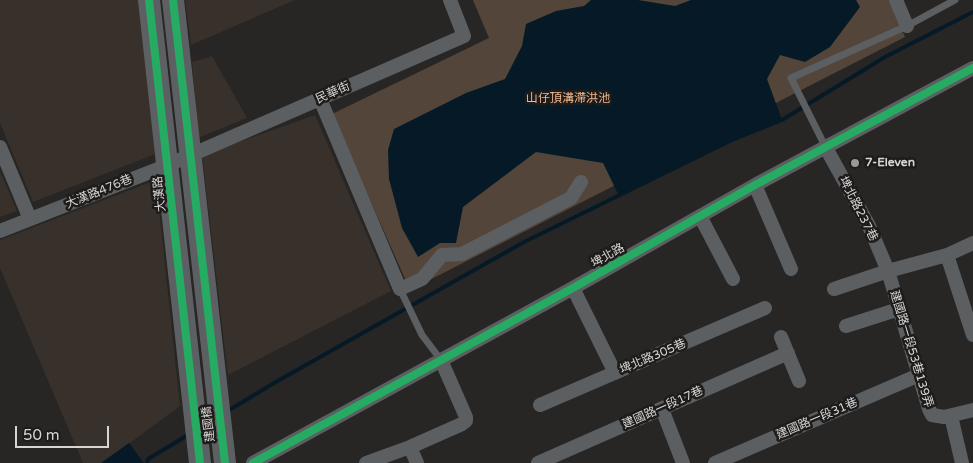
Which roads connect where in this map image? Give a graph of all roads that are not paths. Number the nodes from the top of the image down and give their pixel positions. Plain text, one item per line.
1 (150, 0) edge
2 (173, 0) edge
3 (450, 0) edge
4 (896, 0) edge
5 (955, 0) edge
6 (907, 26) junction
7 (973, 68) edge
8 (320, 99) junction
9 (0, 147) edge
10 (826, 148) junction
11 (190, 155) junction
12 (168, 165) junction
13 (581, 182) dead end
14 (755, 186) junction
15 (700, 216) junction
16 (30, 219) junction
17 (0, 231) edge
18 (973, 243) edge
19 (947, 255) junction
20 (791, 270) dead end
21 (888, 271) junction
22 (733, 279) dead end
23 (573, 288) junction
24 (400, 289) junction
25 (834, 289) dead end
26 (765, 308) dead end
27 (899, 309) junction
28 (846, 326) dead end
29 (973, 335) edge
30 (781, 337) dead end
31 (788, 353) junction
32 (441, 360) junction
33 (615, 373) junction
34 (919, 375) junction
35 (799, 381) dead end
36 (192, 387) joint
37 (540, 405) dead end
38 (662, 409) junction
39 (973, 410) edge
40 (952, 416) junction
41 (410, 447) junction
42 (200, 463) edge
43 (225, 463) edge
44 (253, 463) edge
45 (366, 463) edge
46 (417, 463) edge
47 (538, 463) edge
48 (683, 463) edge
49 (715, 463) edge
50 (962, 463) edge

1 - 12 main road, 大漢路
2 - 11 main road
3 - 8 street, 民華街
4 - 6 street
5 - 6 lane
6 - 10 lane
7 - 10 street, 埤北路
8 - 11 street, 民華街
8 - 24 street
9 - 16 street
10 - 14 street, 埤北路
10 - 21 street, 埤北路237巷
11 - 12 street, 民華街
11 - 43 main road, 建國橋
12 - 16 street, 大漢路476巷
12 - 36 main road, 大漢路
13 - 24 street
14 - 15 street, 埤北路
14 - 20 street
15 - 22 street
15 - 23 street, 埤北路
16 - 17 street, 大漢路476巷
18 - 19 street
19 - 21 street
19 - 29 street
21 - 25 street
21 - 27 street, 建國路一段53巷139弄
23 - 32 street, 埤北路
23 - 33 street
24 - 32 lane
26 - 33 street, 埤北路305巷
27 - 28 street
27 - 34 street, 建國路一段53巷139弄
30 - 31 street
31 - 35 street
31 - 38 street, 建國路一段17巷
32 - 41 street
32 - 44 street, 埤北路
33 - 37 street, 埤北路305巷
34 - 40 street, 建國路一段53巷139弄
34 - 49 street, 建國路一段31巷
36 - 42 main road, 建國橋
38 - 47 street, 建國路一段17巷
38 - 48 street
39 - 40 street, 建國路一段53巷139弄
40 - 50 street
41 - 45 street
41 - 46 street

